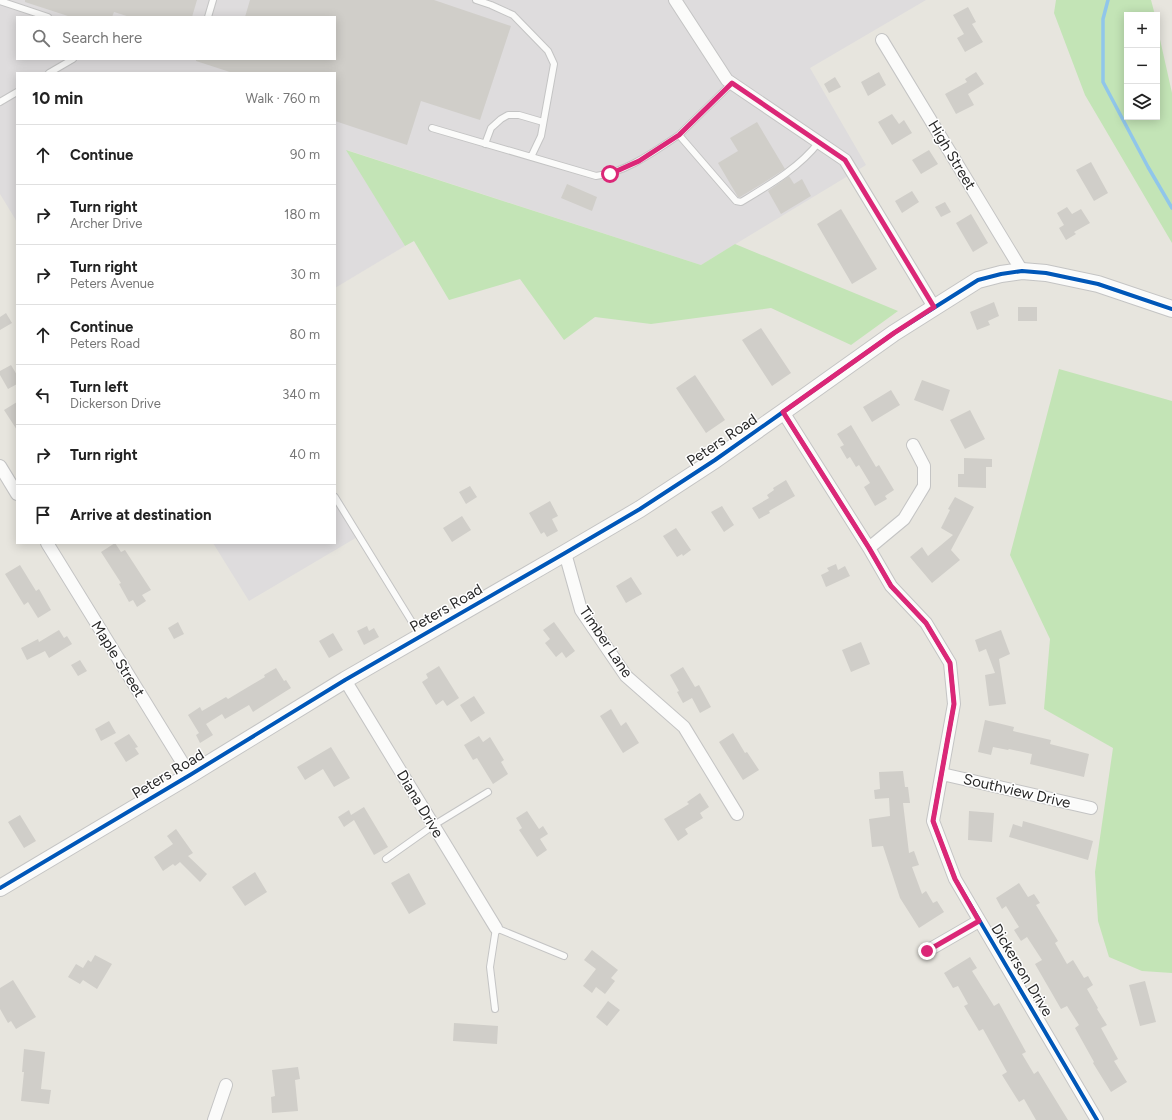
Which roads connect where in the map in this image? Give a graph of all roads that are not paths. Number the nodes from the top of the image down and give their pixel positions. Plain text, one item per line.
1 (213, 0) edge
2 (476, 0) edge
3 (675, 0) edge
4 (0, 1) edge
5 (45, 16) edge
6 (208, 16) edge
7 (882, 40) dead end
8 (72, 60) edge
9 (57, 71) edge
10 (732, 83) junction
11 (16, 93) edge
12 (0, 102) edge
13 (543, 122) junction
14 (432, 128) dead end
15 (679, 135) junction
16 (819, 142) junction
17 (485, 144) junction
18 (531, 158) junction
19 (1022, 271) junction
20 (934, 307) junction
21 (1172, 309) edge
22 (783, 412) junction
23 (913, 445) dead end
24 (0, 466) edge
25 (16, 492) edge
26 (336, 500) edge
27 (48, 544) edge
28 (869, 548) junction
29 (565, 553) junction
30 (421, 637) junction
31 (345, 680) junction
32 (942, 774) junction
33 (190, 775) junction
34 (488, 792) dead end
35 (1091, 808) dead end
36 (737, 814) dead end
37 (434, 825) junction
38 (386, 859) dead end
39 (0, 888) edge
40 (979, 921) junction
41 (496, 928) junction
42 (927, 951) dead end
43 (564, 956) dead end
44 (495, 1009) dead end
45 (226, 1084) dead end
46 (1094, 1115) edge
47 (214, 1120) edge

1 - 6 lane
2 - 13 lane
3 - 10 street
4 - 5 lane
7 - 19 street, High Street
8 - 9 lane
10 - 15 lane
10 - 16 street
11 - 12 lane
13 - 17 lane
13 - 18 lane
14 - 17 lane
15 - 16 lane
15 - 18 lane
16 - 20 street
17 - 18 lane
19 - 20 street, Peters Road
19 - 21 street, Peters Road
20 - 22 street, Peters Road
22 - 28 street, Dickerson Drive
22 - 29 street, Peters Road
23 - 28 street
24 - 25 street
26 - 30 lane
27 - 33 street, Maple Street
28 - 32 street, Dickerson Drive
29 - 30 street, Peters Road
29 - 36 street, Timber Lane
30 - 31 street, Peters Road
31 - 33 street, Peters Road
31 - 37 street, Diana Drive
32 - 35 street, Southview Drive
32 - 40 street, Dickerson Drive
33 - 39 street, Peters Road
34 - 37 lane
37 - 38 lane
37 - 41 street, Diana Drive
40 - 42 street
40 - 46 street, Dickerson Drive
41 - 43 lane
41 - 44 lane
45 - 47 street

